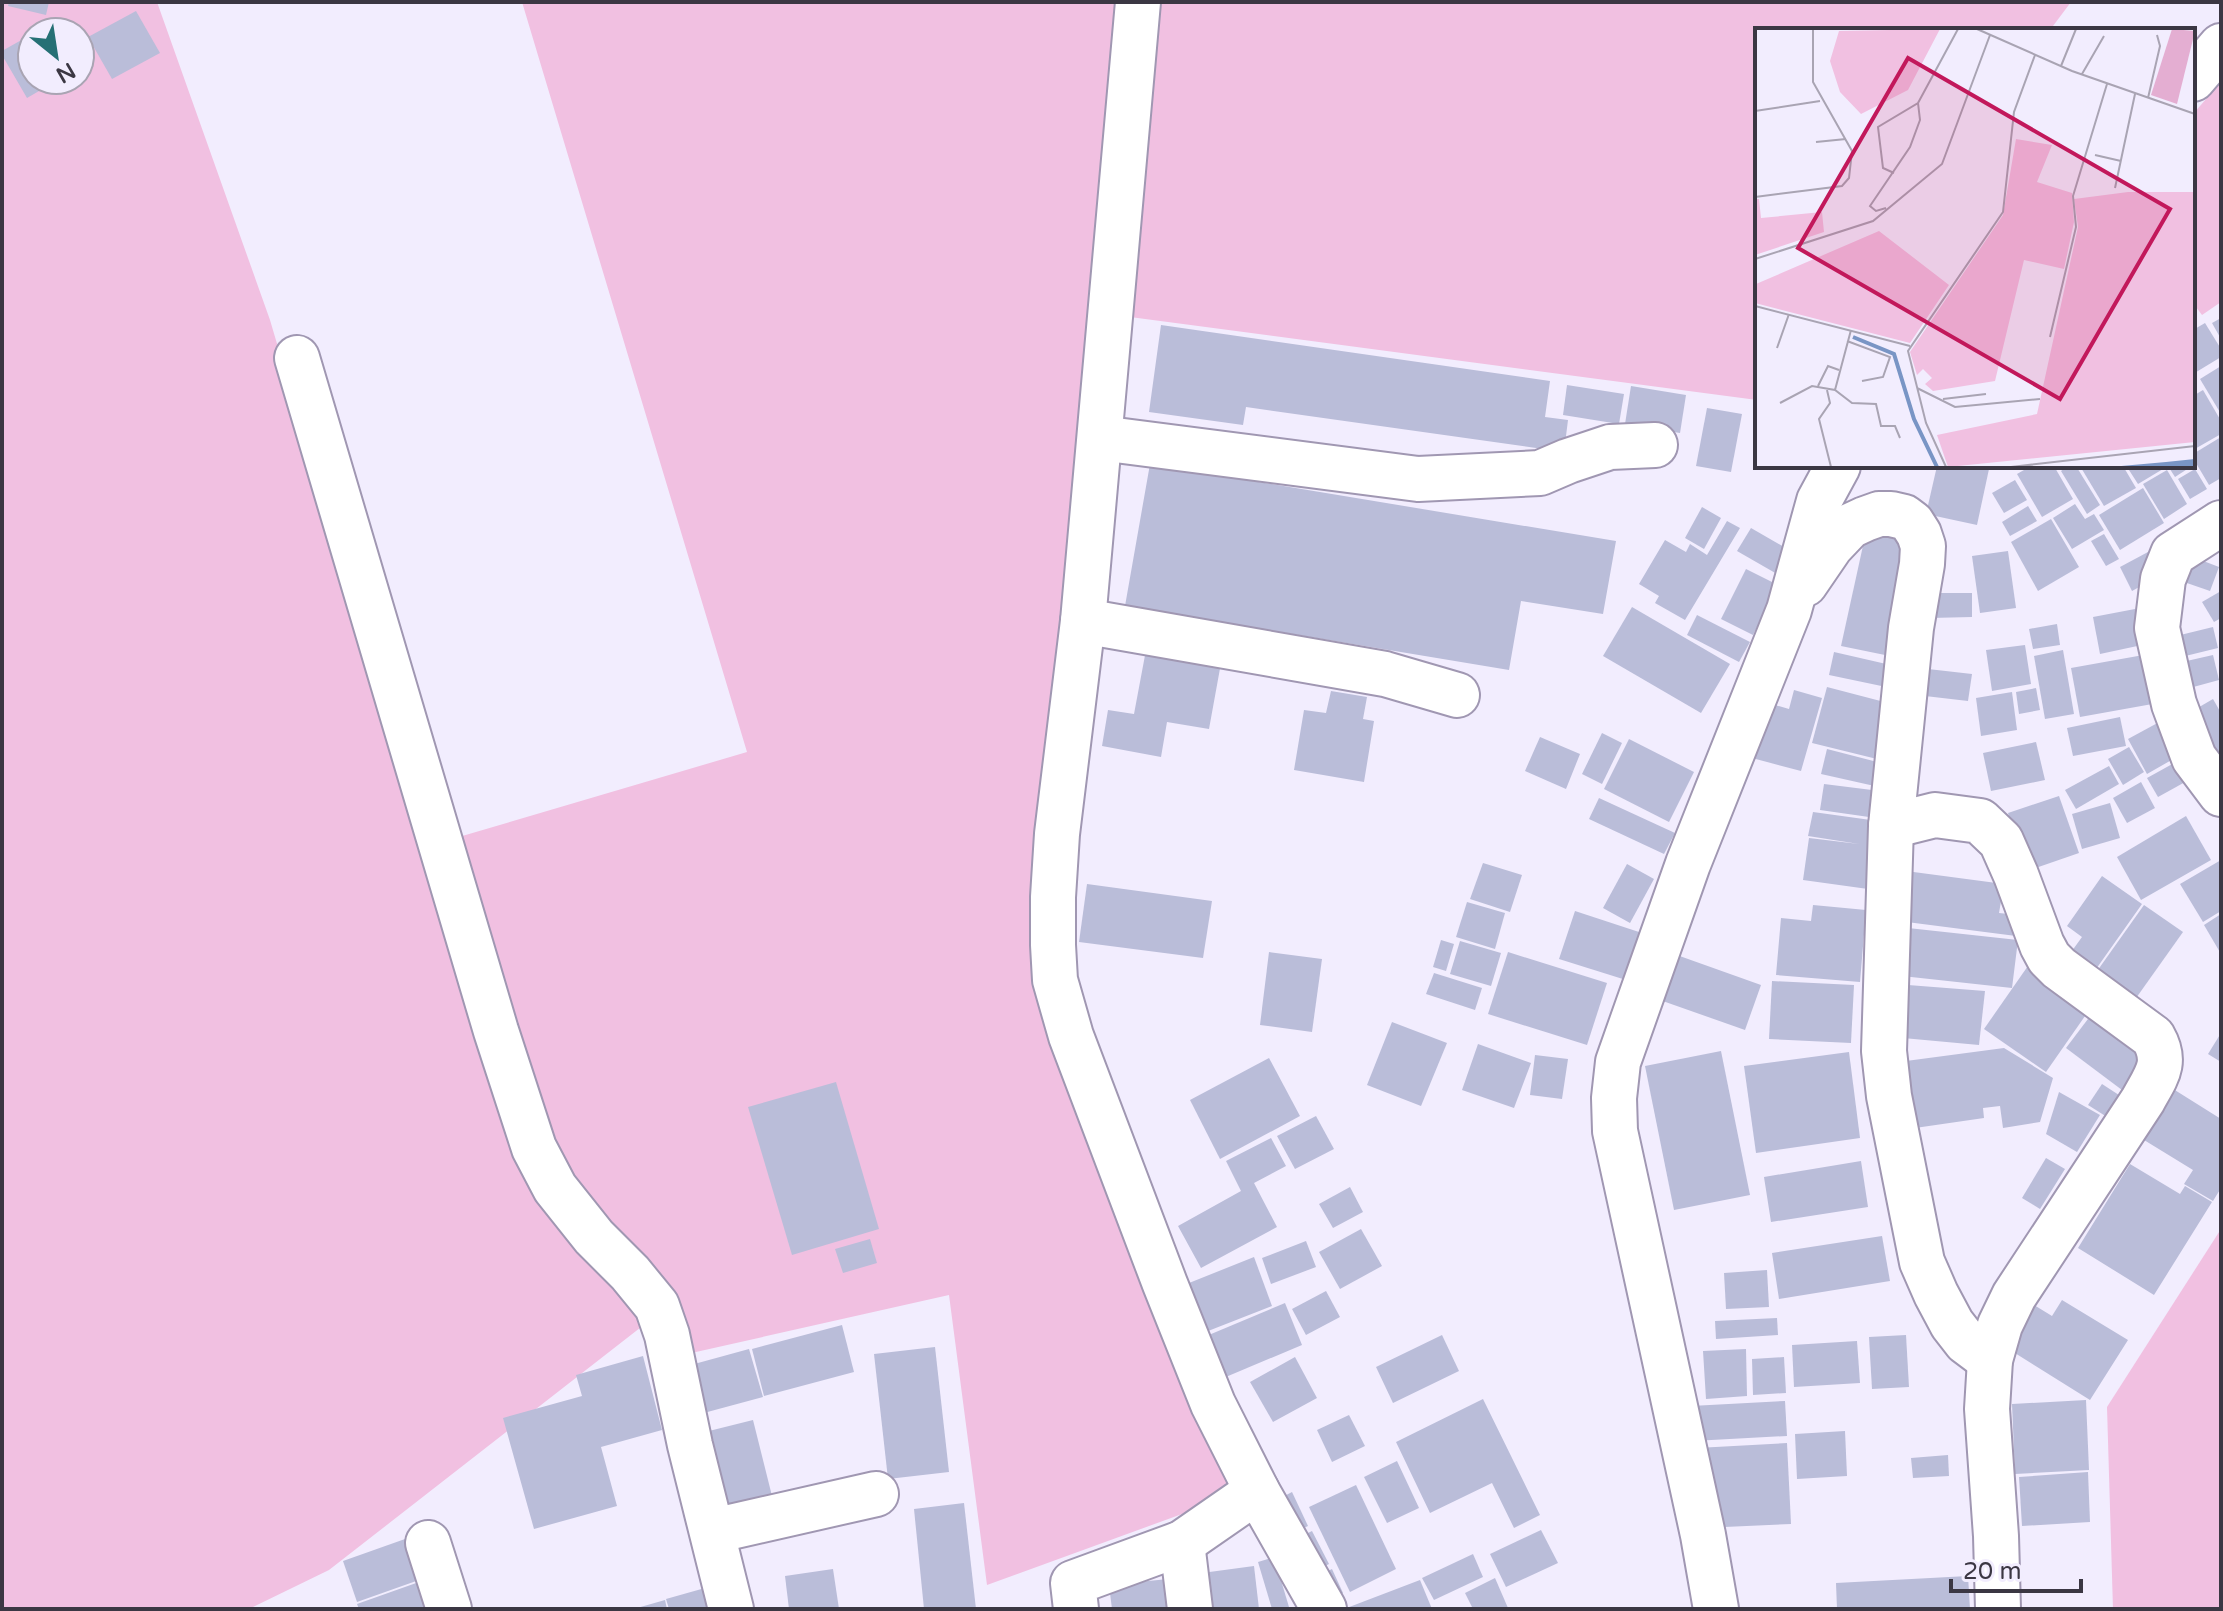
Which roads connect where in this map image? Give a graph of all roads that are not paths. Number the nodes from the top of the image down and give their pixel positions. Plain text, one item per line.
1 (1138, 2) edge
2 (2221, 46) edge
3 (2195, 77) edge
4 (297, 358) dead end
5 (1100, 438) junction
6 (1655, 445) dead end
7 (1837, 468) edge
8 (2221, 523) edge
9 (1789, 610) junction
10 (1083, 621) junction
11 (1457, 695) dead end
12 (2221, 794) edge
13 (1891, 826) junction
14 (1990, 1360) junction
15 (1257, 1491) junction
16 (876, 1494) dead end
17 (713, 1531) junction
18 (428, 1543) dead end
19 (1182, 1543) junction
20 (449, 1609) edge
21 (731, 1609) edge
22 (1076, 1609) edge
23 (1190, 1609) edge
24 (1324, 1609) edge
25 (1716, 1609) edge
26 (1998, 1609) edge

1 - 5 street
2 - 3 street
4 - 17 street
5 - 6 street
5 - 10 street
7 - 9 street
8 - 12 street
9 - 13 street
9 - 25 street
10 - 11 street
10 - 15 street
13 - 14 street
13 - 14 street
14 - 26 street
15 - 19 street
15 - 24 street
16 - 17 street
17 - 21 street
18 - 20 street
19 - 22 street
19 - 23 street

